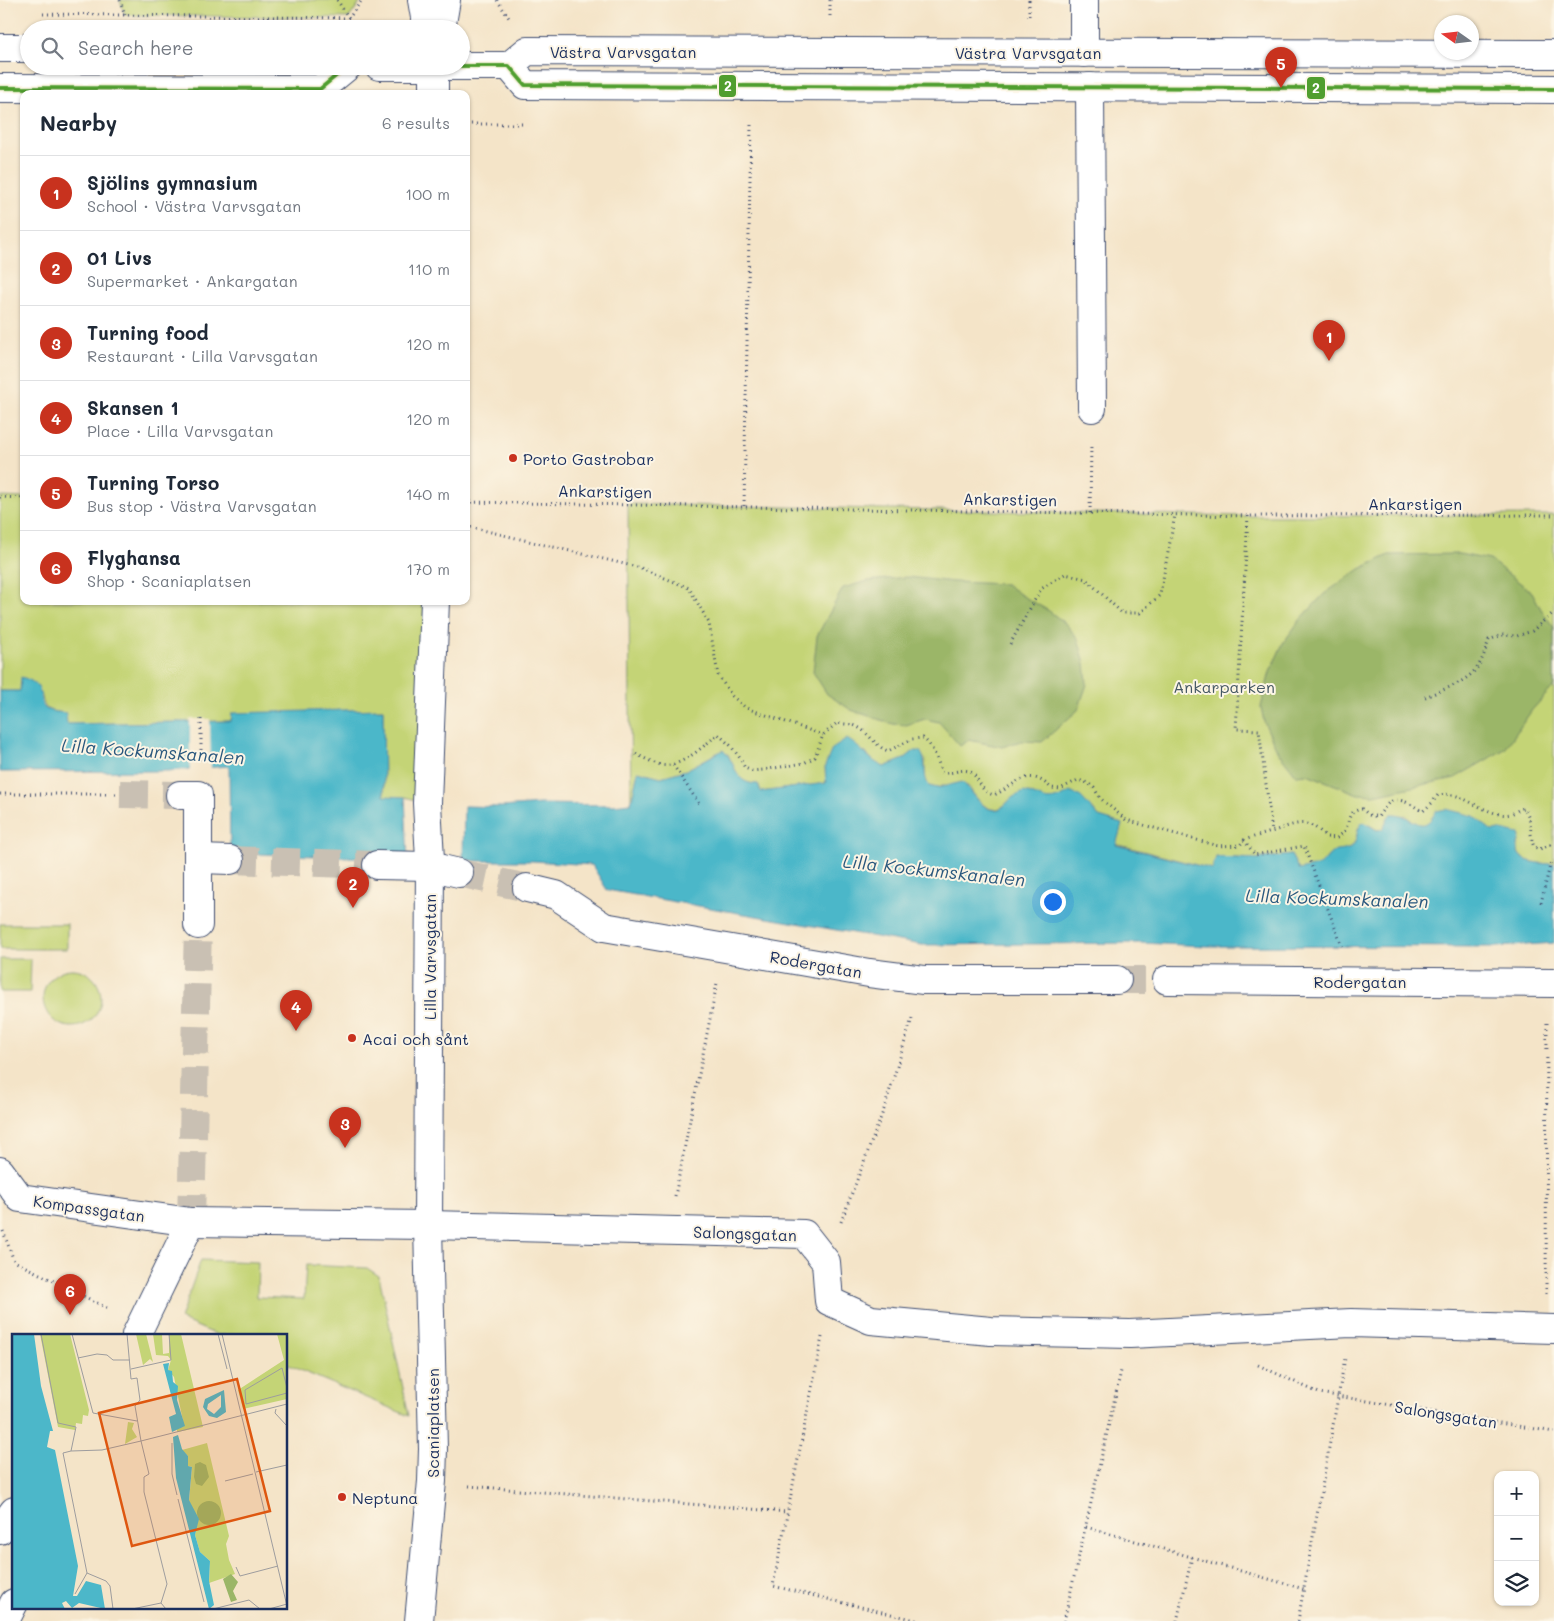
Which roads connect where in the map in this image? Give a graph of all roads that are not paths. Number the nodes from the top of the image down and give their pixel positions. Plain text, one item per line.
1 (422, 0) edge
2 (446, 0) edge
3 (1084, 0) edge
4 (425, 20) edge
5 (443, 20) edge
6 (0, 48) edge
7 (20, 48) edge
8 (1084, 53) junction
9 (1554, 54) edge
10 (470, 66) edge
11 (509, 66) junction
12 (337, 75) edge
13 (434, 75) edge
14 (1090, 87) junction
15 (0, 88) edge
16 (1554, 88) edge
17 (434, 90) edge
18 (1092, 408) road end
19 (435, 605) edge
20 (180, 795) tunnel mouth
21 (199, 859) junction
22 (230, 860) tunnel mouth
23 (430, 863) junction
24 (377, 865) tunnel mouth
25 (459, 873) tunnel mouth
26 (527, 888) tunnel mouth
27 (198, 925) tunnel mouth
28 (1117, 980) tunnel mouth
29 (1167, 980) tunnel mouth
30 (1551, 983) edge
31 (5, 1178) edge
32 (191, 1222) junction
33 (428, 1225) junction
34 (1550, 1329) edge
35 (138, 1330) edge
36 (12, 1514) edge
37 (0, 1530) edge
38 (12, 1607) edge
39 (5, 1621) edge
40 (419, 1621) edge

1 - 4 street
2 - 5 street
3 - 8 street
6 - 7 street
8 - 9 street, Västra Varvsgatan
8 - 11 street, Västra Varvsgatan
10 - 11 street
11 - 14 street, Västra Varvsgatan
12 - 15 street
13 - 17 street
14 - 16 street, Västra Varvsgatan
14 - 18 street
19 - 23 street, Lilla Varvsgatan
20 - 21 street
21 - 22 street
21 - 27 street
23 - 24 street
23 - 25 street
23 - 33 street, Lilla Varvsgatan
26 - 28 street, Rodergatan
29 - 30 street, Rodergatan
31 - 32 street, Kompassgatan
32 - 33 street
32 - 35 street
33 - 34 street, Salongsgatan
33 - 40 street, Scaniaplatsen
36 - 37 street
38 - 39 street

